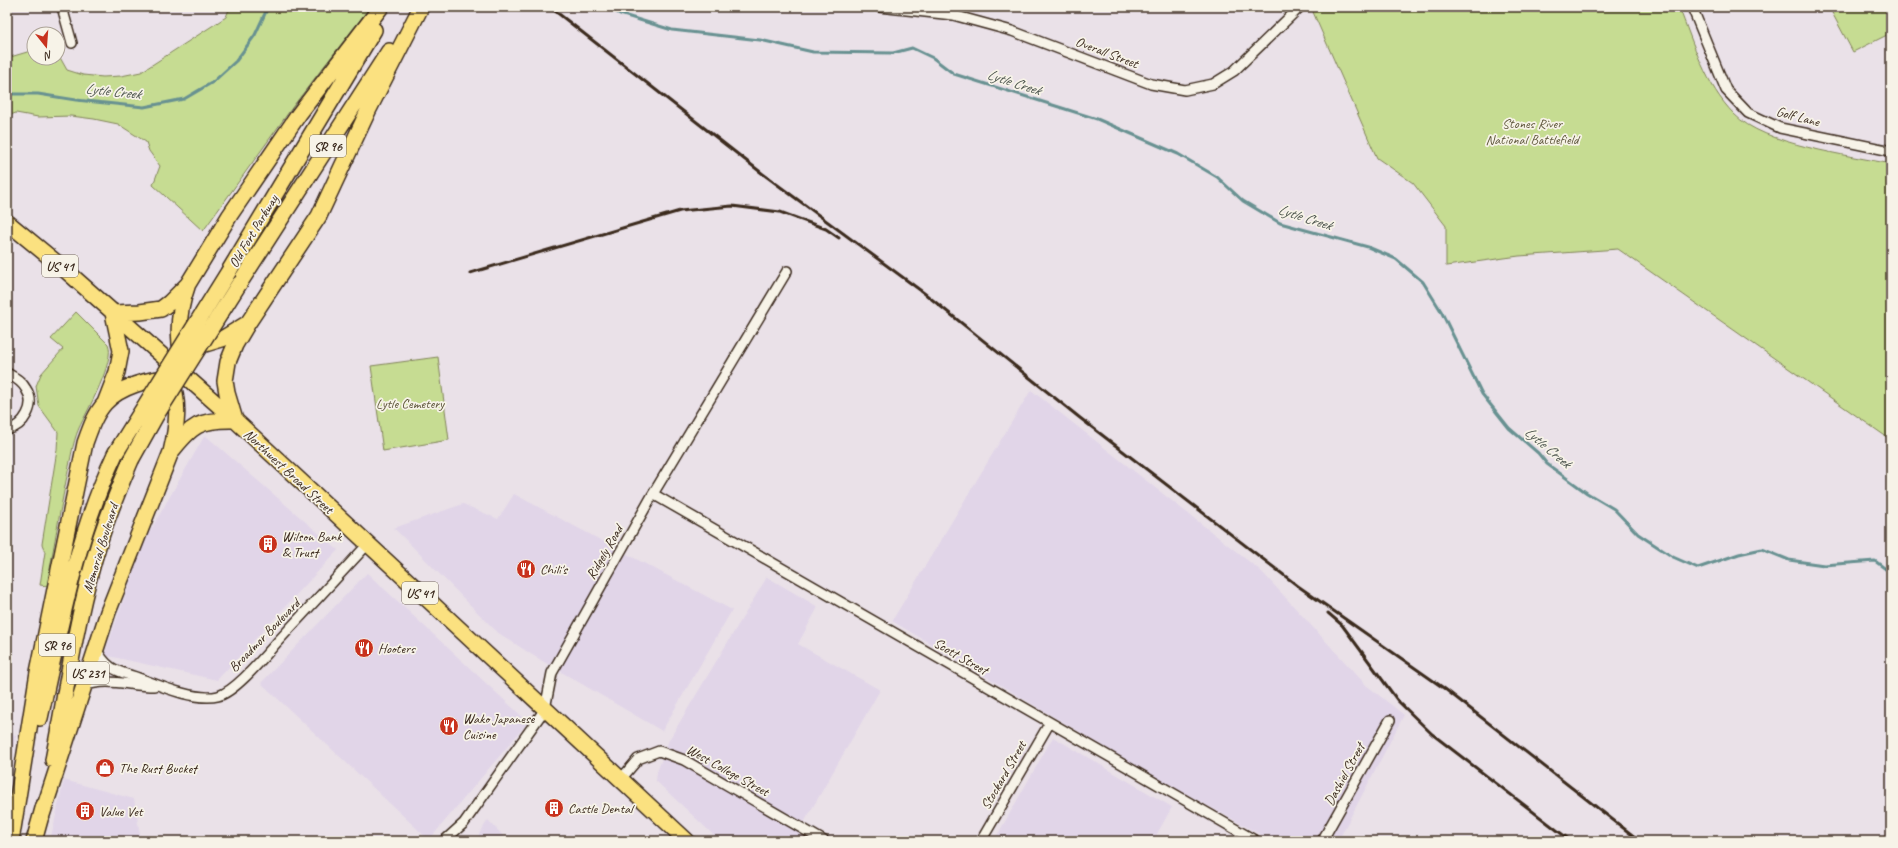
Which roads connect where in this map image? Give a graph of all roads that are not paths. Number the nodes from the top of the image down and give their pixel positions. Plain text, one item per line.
1 (62, 7) edge
2 (381, 7) edge
3 (388, 7) edge
4 (417, 7) edge
5 (421, 7) edge
6 (879, 7) edge
7 (1300, 7) edge
8 (1692, 7) edge
9 (72, 43) dead end
10 (1891, 152) edge
11 (7, 222) edge
12 (787, 271) dead end
13 (188, 284) junction
14 (239, 284) joint
15 (113, 313) junction
16 (248, 323) junction
17 (152, 347) junction
18 (180, 350) junction
19 (7, 373) edge
20 (171, 378) junction
21 (191, 383) junction
22 (105, 403) junction
23 (235, 420) junction
24 (7, 430) edge
25 (171, 452) junction
26 (115, 454) joint
27 (653, 494) junction
28 (367, 545) junction
29 (96, 648) junction
30 (84, 686) junction
31 (159, 686) junction
32 (545, 709) junction
33 (1390, 720) dead end
34 (1050, 724) junction
35 (621, 779) junction
36 (42, 815) junction
37 (12, 841) edge
38 (34, 841) edge
39 (444, 841) edge
40 (687, 841) edge
41 (824, 841) edge
42 (981, 841) edge
43 (1256, 841) edge
44 (1322, 841) edge

1 - 9 street
2 - 13 main road
3 - 26 main road, Old Fort Parkway / SR 96, bridge
4 - 14 main road, Old Fort Parkway / SR 96
5 - 16 main road
6 - 7 street, Overall Street
8 - 10 street, Golf Lane
11 - 15 main road, Northwest Broad Street / US 41
12 - 27 street, Ridgely Road
13 - 15 main road
13 - 18 main road
14 - 36 main road, Memorial Boulevard / SR 96, bridge
15 - 17 main road, Northwest Broad Street / US 41
15 - 22 main road
16 - 18 main road
16 - 23 main road
17 - 18 main road
17 - 20 main road
17 - 21 main road, Northwest Broad Street / US 41
18 - 21 main road
19 - 24 street
20 - 21 main road
20 - 22 main road
20 - 25 main road
21 - 23 main road, Northwest Broad Street / US 41
22 - 37 main road
23 - 25 main road
23 - 28 main road, Northwest Broad Street / US 41
25 - 29 main road, US 231
26 - 37 main road, Memorial Boulevard / SR 96
27 - 32 street, Ridgely Road
27 - 34 street, Scott Street
28 - 31 street, Broadmor Boulevard
28 - 32 main road, Northwest Broad Street / US 41
29 - 30 main road, US 231
29 - 31 street
30 - 31 street
30 - 36 main road, US 231
32 - 35 main road, Northwest Broad Street / US 41
32 - 39 street, Ridgely Road
33 - 44 street, Dashiel Street
34 - 42 street, Stockard Street
34 - 43 street, Scott Street
35 - 40 main road, Northwest Broad Street / US 41
35 - 41 street, West College Street
36 - 38 main road, Memorial Boulevard / SR 96

